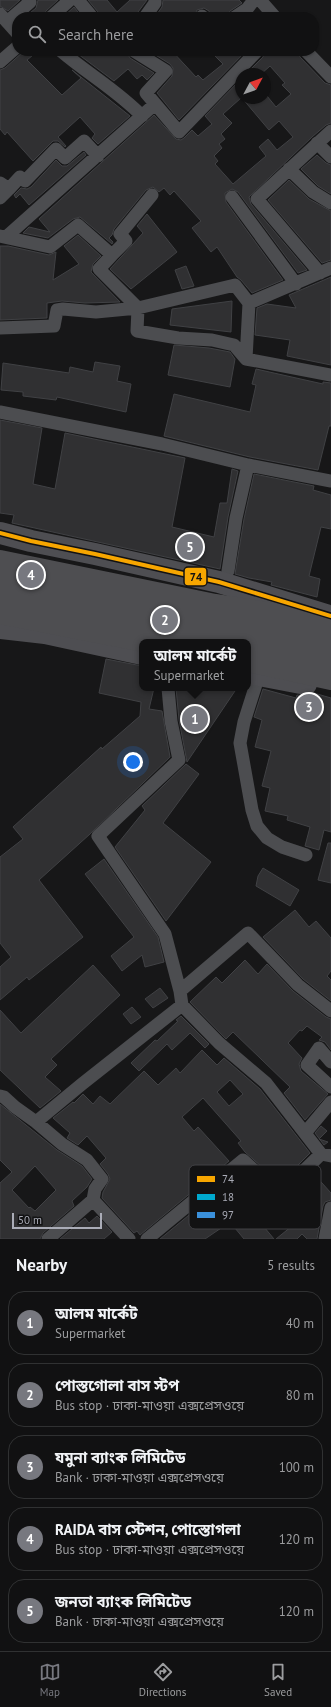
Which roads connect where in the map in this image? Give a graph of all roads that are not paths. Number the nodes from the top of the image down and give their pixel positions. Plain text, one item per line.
1 (28, 0) edge
2 (70, 0) edge
3 (78, 0) edge
4 (155, 0) edge
5 (254, 0) edge
6 (260, 0) edge
7 (13, 12) edge
8 (57, 12) edge
9 (88, 12) edge
10 (149, 12) edge
11 (242, 12) edge
12 (271, 12) edge
13 (12, 13) edge
14 (3, 18) edge
15 (12, 28) edge
16 (12, 51) edge
17 (67, 56) edge
18 (142, 56) edge
19 (252, 56) edge
20 (311, 56) edge
21 (0, 62) edge
22 (331, 77) edge
23 (155, 104) junction
24 (142, 116) junction
25 (331, 131) edge
26 (317, 143) junction
27 (98, 156) junction
28 (331, 157) edge
29 (289, 169) junction
30 (3, 190) edge
31 (152, 195) dead end
32 (232, 197) dead end
33 (331, 203) edge
34 (3, 237) edge
35 (112, 255) junction
36 (326, 270) edge
37 (296, 284) junction
38 (249, 303) junction
39 (138, 308) junction
40 (0, 328) edge
41 (246, 359) junction
42 (331, 375) edge
43 (0, 412) edge
44 (248, 465) junction
45 (331, 481) edge
46 (0, 533) edge
47 (0, 561) edge
48 (0, 565) edge
49 (228, 571) dead end
50 (0, 581) edge
51 (22, 584) junction
52 (0, 598) edge
53 (0, 614) edge
54 (331, 616) edge
55 (331, 621) edge
56 (0, 628) edge
57 (219, 639) edge
58 (139, 640) edge
59 (331, 641) edge
60 (251, 645) edge
61 (139, 653) edge
62 (331, 660) edge
63 (252, 670) edge
64 (331, 679) edge
65 (331, 685) edge
66 (168, 691) edge
67 (249, 691) edge
68 (306, 855) dead end
69 (180, 991) junction
70 (182, 1005) junction
71 (331, 1011) edge
72 (331, 1062) edge
73 (331, 1087) edge
74 (0, 1096) edge
75 (331, 1102) edge
76 (36, 1122) junction
77 (305, 1133) junction
78 (326, 1155) edge
79 (237, 1165) edge
80 (248, 1165) edge
81 (314, 1165) edge
82 (93, 1200) junction
83 (189, 1204) edge
84 (331, 1208) edge
85 (48, 1239) edge
86 (129, 1239) edge
87 (147, 1239) edge
88 (325, 1239) edge

1 - 7 street
2 - 8 street
3 - 9 street
4 - 10 street
5 - 11 street
6 - 12 street
13 - 14 street
14 - 15 street
16 - 21 street
17 - 24 street
18 - 23 street
19 - 23 street
20 - 22 street
23 - 24 street
24 - 27 street
25 - 26 street
26 - 28 street
26 - 29 street
27 - 30 street
27 - 34 street
29 - 33 street
29 - 36 street
31 - 35 street
32 - 37 street
34 - 35 street
35 - 39 street
36 - 37 street
37 - 38 street
38 - 39 street
38 - 41 street
39 - 40 street
39 - 41 street
41 - 42 street
43 - 44 street
44 - 45 street
44 - 49 street
46 - 54 highway
47 - 55 highway
48 - 51 highway
50 - 51 highway
51 - 59 highway
52 - 57 highway
53 - 58 highway
56 - 61 highway
60 - 62 highway
63 - 64 highway
63 - 65 highway
66 - 69 street
67 - 68 street
69 - 70 street
69 - 71 street
70 - 76 street
70 - 77 street
72 - 73 street
74 - 76 street
75 - 77 street
76 - 82 street
77 - 78 street
78 - 81 street
79 - 80 street
82 - 85 street
82 - 86 street
83 - 87 street
84 - 88 street

